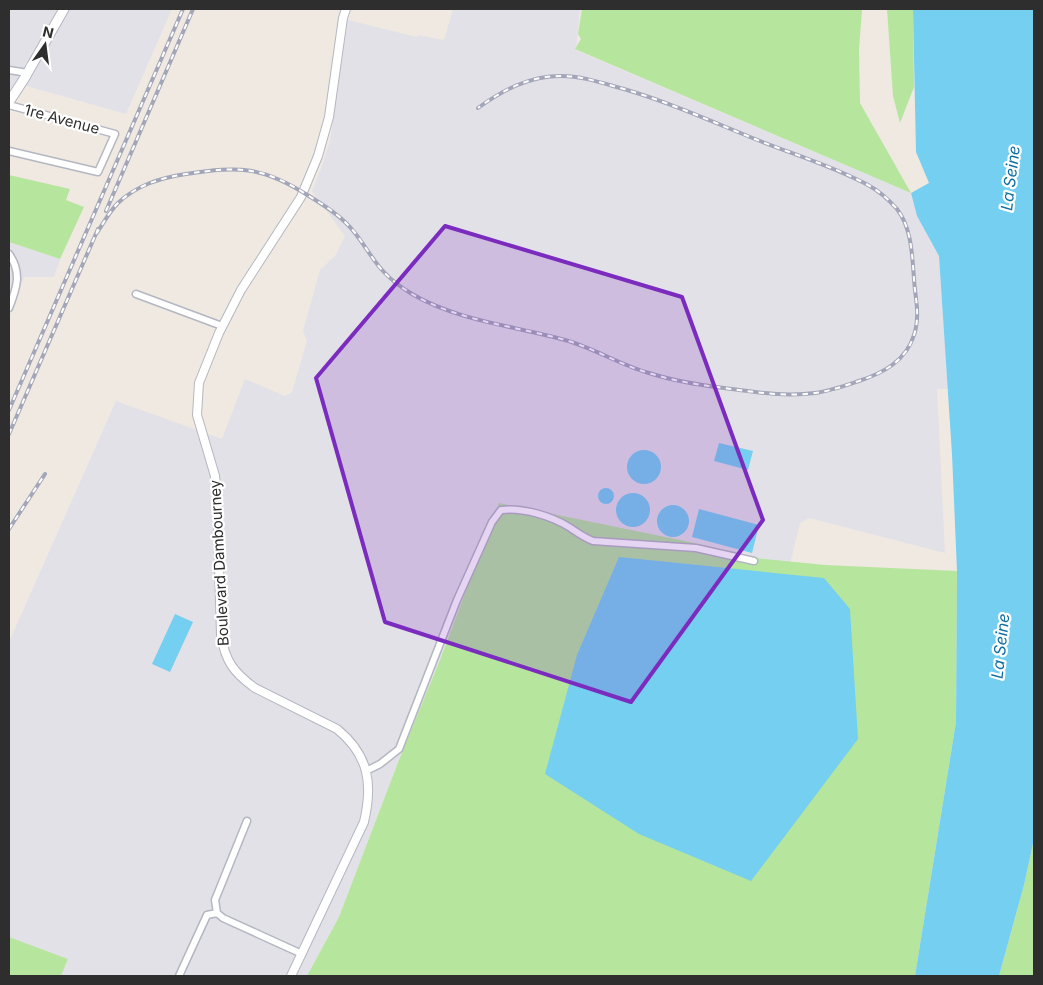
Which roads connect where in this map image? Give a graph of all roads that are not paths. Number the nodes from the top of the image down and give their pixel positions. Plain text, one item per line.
1 (64, 9) edge
2 (342, 9) edge
3 (346, 9) edge
4 (343, 18) junction
5 (9, 70) edge
6 (28, 73) junction
7 (9, 104) edge
8 (9, 151) edge
9 (9, 254) edge
10 (136, 294) dead end
11 (9, 308) edge
12 (222, 326) junction
13 (754, 561) dead end
14 (366, 771) junction
15 (247, 821) dead end
16 (217, 913) junction
17 (302, 954) junction
18 (179, 976) edge
19 (291, 976) edge

1 - 6 main road
2 - 4 street
3 - 4 street
4 - 12 street, Boulevard Dambourney
5 - 6 street
6 - 7 main road
7 - 8 street, 1re Avenue
9 - 11 street
10 - 12 street
12 - 14 street, Boulevard Dambourney
13 - 14 street
14 - 17 street, Boulevard Dambourney
15 - 16 street
16 - 17 street
16 - 18 street
17 - 19 street, Boulevard Dambourney

